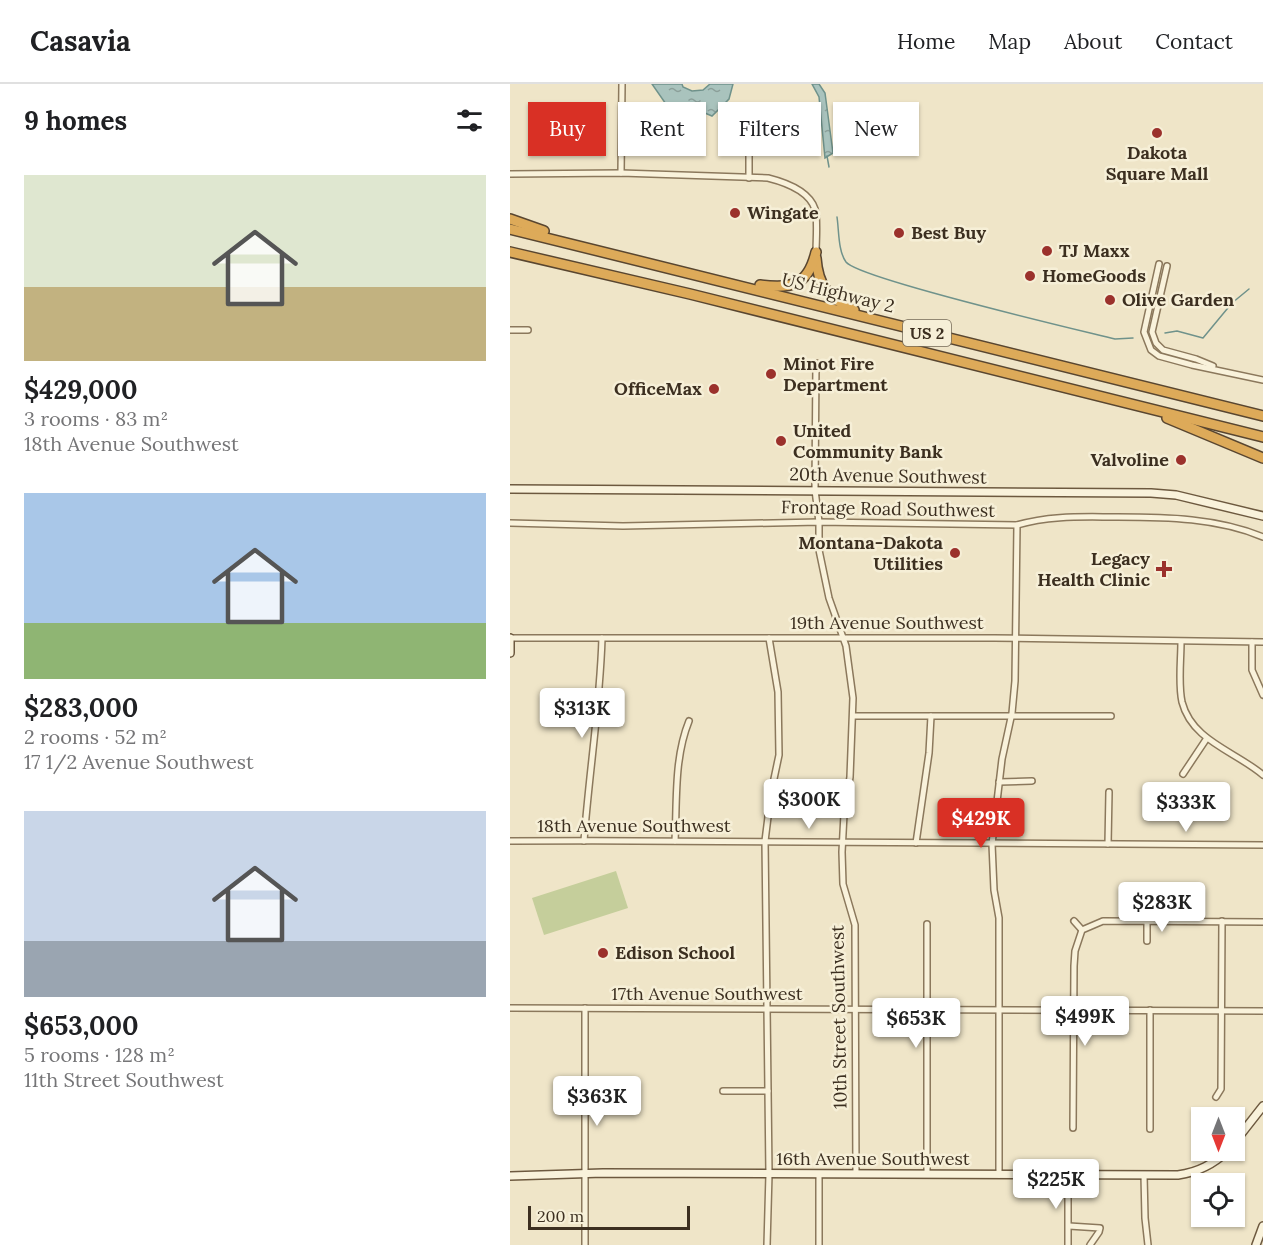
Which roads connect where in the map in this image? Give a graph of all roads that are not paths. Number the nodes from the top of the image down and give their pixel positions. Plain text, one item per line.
1 (622, 84) edge
2 (749, 156) edge
3 (621, 173) junction
4 (510, 174) edge
5 (749, 178) junction
6 (510, 219) edge
7 (510, 229) edge
8 (591, 249) junction
9 (510, 252) edge
10 (816, 252) junction
11 (1159, 264) dead end
12 (1167, 266) dead end
13 (719, 280) junction
14 (871, 319) junction
15 (510, 330) edge
16 (528, 330) dead end
17 (816, 363) dead end
18 (1222, 370) junction
19 (1263, 380) edge
20 (1114, 399) junction
21 (1263, 416) edge
22 (1263, 437) edge
23 (1263, 458) edge
24 (510, 489) edge
25 (815, 490) junction
26 (1263, 516) edge
27 (819, 522) junction
28 (510, 523) edge
29 (1017, 525) junction
30 (1263, 537) edge
31 (510, 638) edge
32 (602, 638) junction
33 (769, 638) junction
34 (844, 638) junction
35 (1016, 639) junction
36 (1181, 642) junction
37 (1252, 642) junction
38 (1263, 642) edge
39 (510, 653) edge
40 (1263, 695) edge
41 (853, 716) junction
42 (931, 716) junction
43 (1011, 716) junction
44 (1111, 716) dead end
45 (688, 721) dead end
46 (1207, 738) junction
47 (1183, 774) dead end
48 (1263, 775) edge
49 (999, 782) junction
50 (1032, 782) dead end
51 (1109, 792) dead end
52 (510, 841) edge
53 (584, 841) junction
54 (675, 841) junction
55 (765, 841) junction
56 (842, 842) junction
57 (916, 843) junction
58 (992, 844) junction
59 (1108, 844) junction
60 (1263, 845) edge
61 (1074, 921) dead end
62 (1222, 921) junction
63 (1147, 922) junction
64 (1263, 922) edge
65 (927, 924) dead end
66 (1082, 930) junction
67 (1147, 941) dead end
68 (510, 1008) edge
69 (585, 1008) junction
70 (767, 1010) junction
71 (855, 1010) junction
72 (927, 1010) junction
73 (999, 1010) junction
74 (1150, 1010) junction
75 (1074, 1011) junction
76 (1221, 1011) junction
77 (1263, 1011) edge
78 (723, 1091) dead end
79 (768, 1091) junction
80 (1216, 1097) dead end
81 (1263, 1107) edge
82 (1072, 1128) dead end
83 (1150, 1129) dead end
84 (1245, 1129) edge
85 (1216, 1161) edge
86 (586, 1173) junction
87 (769, 1173) junction
88 (819, 1174) junction
89 (856, 1174) junction
90 (927, 1174) junction
91 (999, 1175) junction
92 (1068, 1175) junction
93 (1144, 1175) junction
94 (510, 1176) edge
95 (1069, 1226) junction
96 (1263, 1226) edge
97 (585, 1245) edge
98 (767, 1245) edge
99 (819, 1245) edge
100 (1068, 1245) edge
101 (1090, 1245) edge
102 (1148, 1245) edge
103 (1256, 1245) edge

1 - 3 street
2 - 5 street
3 - 4 street
3 - 5 street
5 - 10 street
6 - 8 highway
7 - 8 highway, US Highway 2 / US 2
8 - 13 highway, US Highway 2 / US 2
9 - 20 highway, US Highway 2 / US 2
10 - 13 highway
10 - 14 highway
11 - 18 street
12 - 18 street
13 - 14 highway, US Highway 2 / US 2
14 - 21 highway, US Highway 2 / US 2
15 - 16 street
17 - 25 street, 10th Street Southwest
18 - 19 street
20 - 22 highway, US Highway 2 / US 2
20 - 23 highway
24 - 25 street, 20th Avenue Southwest
25 - 26 street, 20th Avenue Southwest
25 - 27 street, 10th Street Southwest
27 - 28 street, Frontage Road Southwest
27 - 29 street, Frontage Road Southwest
27 - 34 street, 10th Street Southwest
29 - 30 street, Frontage Road Southwest
29 - 35 street
31 - 32 street, 19th Avenue Southwest
31 - 39 street
32 - 33 street, 19th Avenue Southwest
32 - 53 street
33 - 34 street, 19th Avenue Southwest
33 - 55 street
34 - 35 street, 19th Avenue Southwest
34 - 41 street, 10th Street Southwest
35 - 36 street, 19th Avenue Southwest
35 - 43 street
36 - 37 street, 19th Avenue Southwest
36 - 46 street
37 - 38 street, 19th Avenue Southwest
37 - 40 street
41 - 42 street
41 - 56 street, 10th Street Southwest
42 - 43 street
42 - 57 street
43 - 44 street
43 - 49 street
45 - 54 street
46 - 47 street
46 - 48 street
49 - 50 street
49 - 58 street
51 - 59 street
52 - 53 street, 18th Avenue Southwest
53 - 54 street, 18th Avenue Southwest
54 - 55 street, 18th Avenue Southwest
55 - 56 street, 18th Avenue Southwest
55 - 70 street
56 - 57 street, 18th Avenue Southwest
56 - 71 street, 10th Street Southwest
57 - 58 street, 18th Avenue Southwest
58 - 59 street, 18th Avenue Southwest
58 - 73 street
59 - 60 street, 18th Avenue Southwest
61 - 66 street
62 - 63 street
62 - 64 street
62 - 76 street
63 - 66 street
63 - 67 street
65 - 72 street
66 - 75 street
68 - 69 street, 17th Avenue Southwest
69 - 70 street, 17th Avenue Southwest
69 - 86 street
70 - 71 street, 17th Avenue Southwest
70 - 79 street
71 - 72 street, 17th Avenue Southwest
71 - 89 street, 10th Street Southwest
72 - 73 street, 17th Avenue Southwest
72 - 90 street
73 - 75 street, 17th Avenue Southwest
73 - 91 street
74 - 75 street, 17th Avenue Southwest
74 - 76 street, 17th Avenue Southwest
74 - 83 street
75 - 82 street
76 - 77 street, 17th Avenue Southwest
76 - 80 street
78 - 79 street
79 - 87 street
81 - 84 street
85 - 93 street, 16th Avenue Southwest
86 - 87 street, 16th Avenue Southwest
86 - 94 street, 16th Avenue Southwest
86 - 97 street
87 - 88 street, 16th Avenue Southwest
87 - 98 street
88 - 89 street, 16th Avenue Southwest
88 - 99 street
89 - 90 street, 16th Avenue Southwest
90 - 91 street, 16th Avenue Southwest
91 - 92 street, 16th Avenue Southwest
92 - 93 street, 16th Avenue Southwest
92 - 95 street
93 - 102 street
95 - 100 street
95 - 101 street
96 - 103 street

